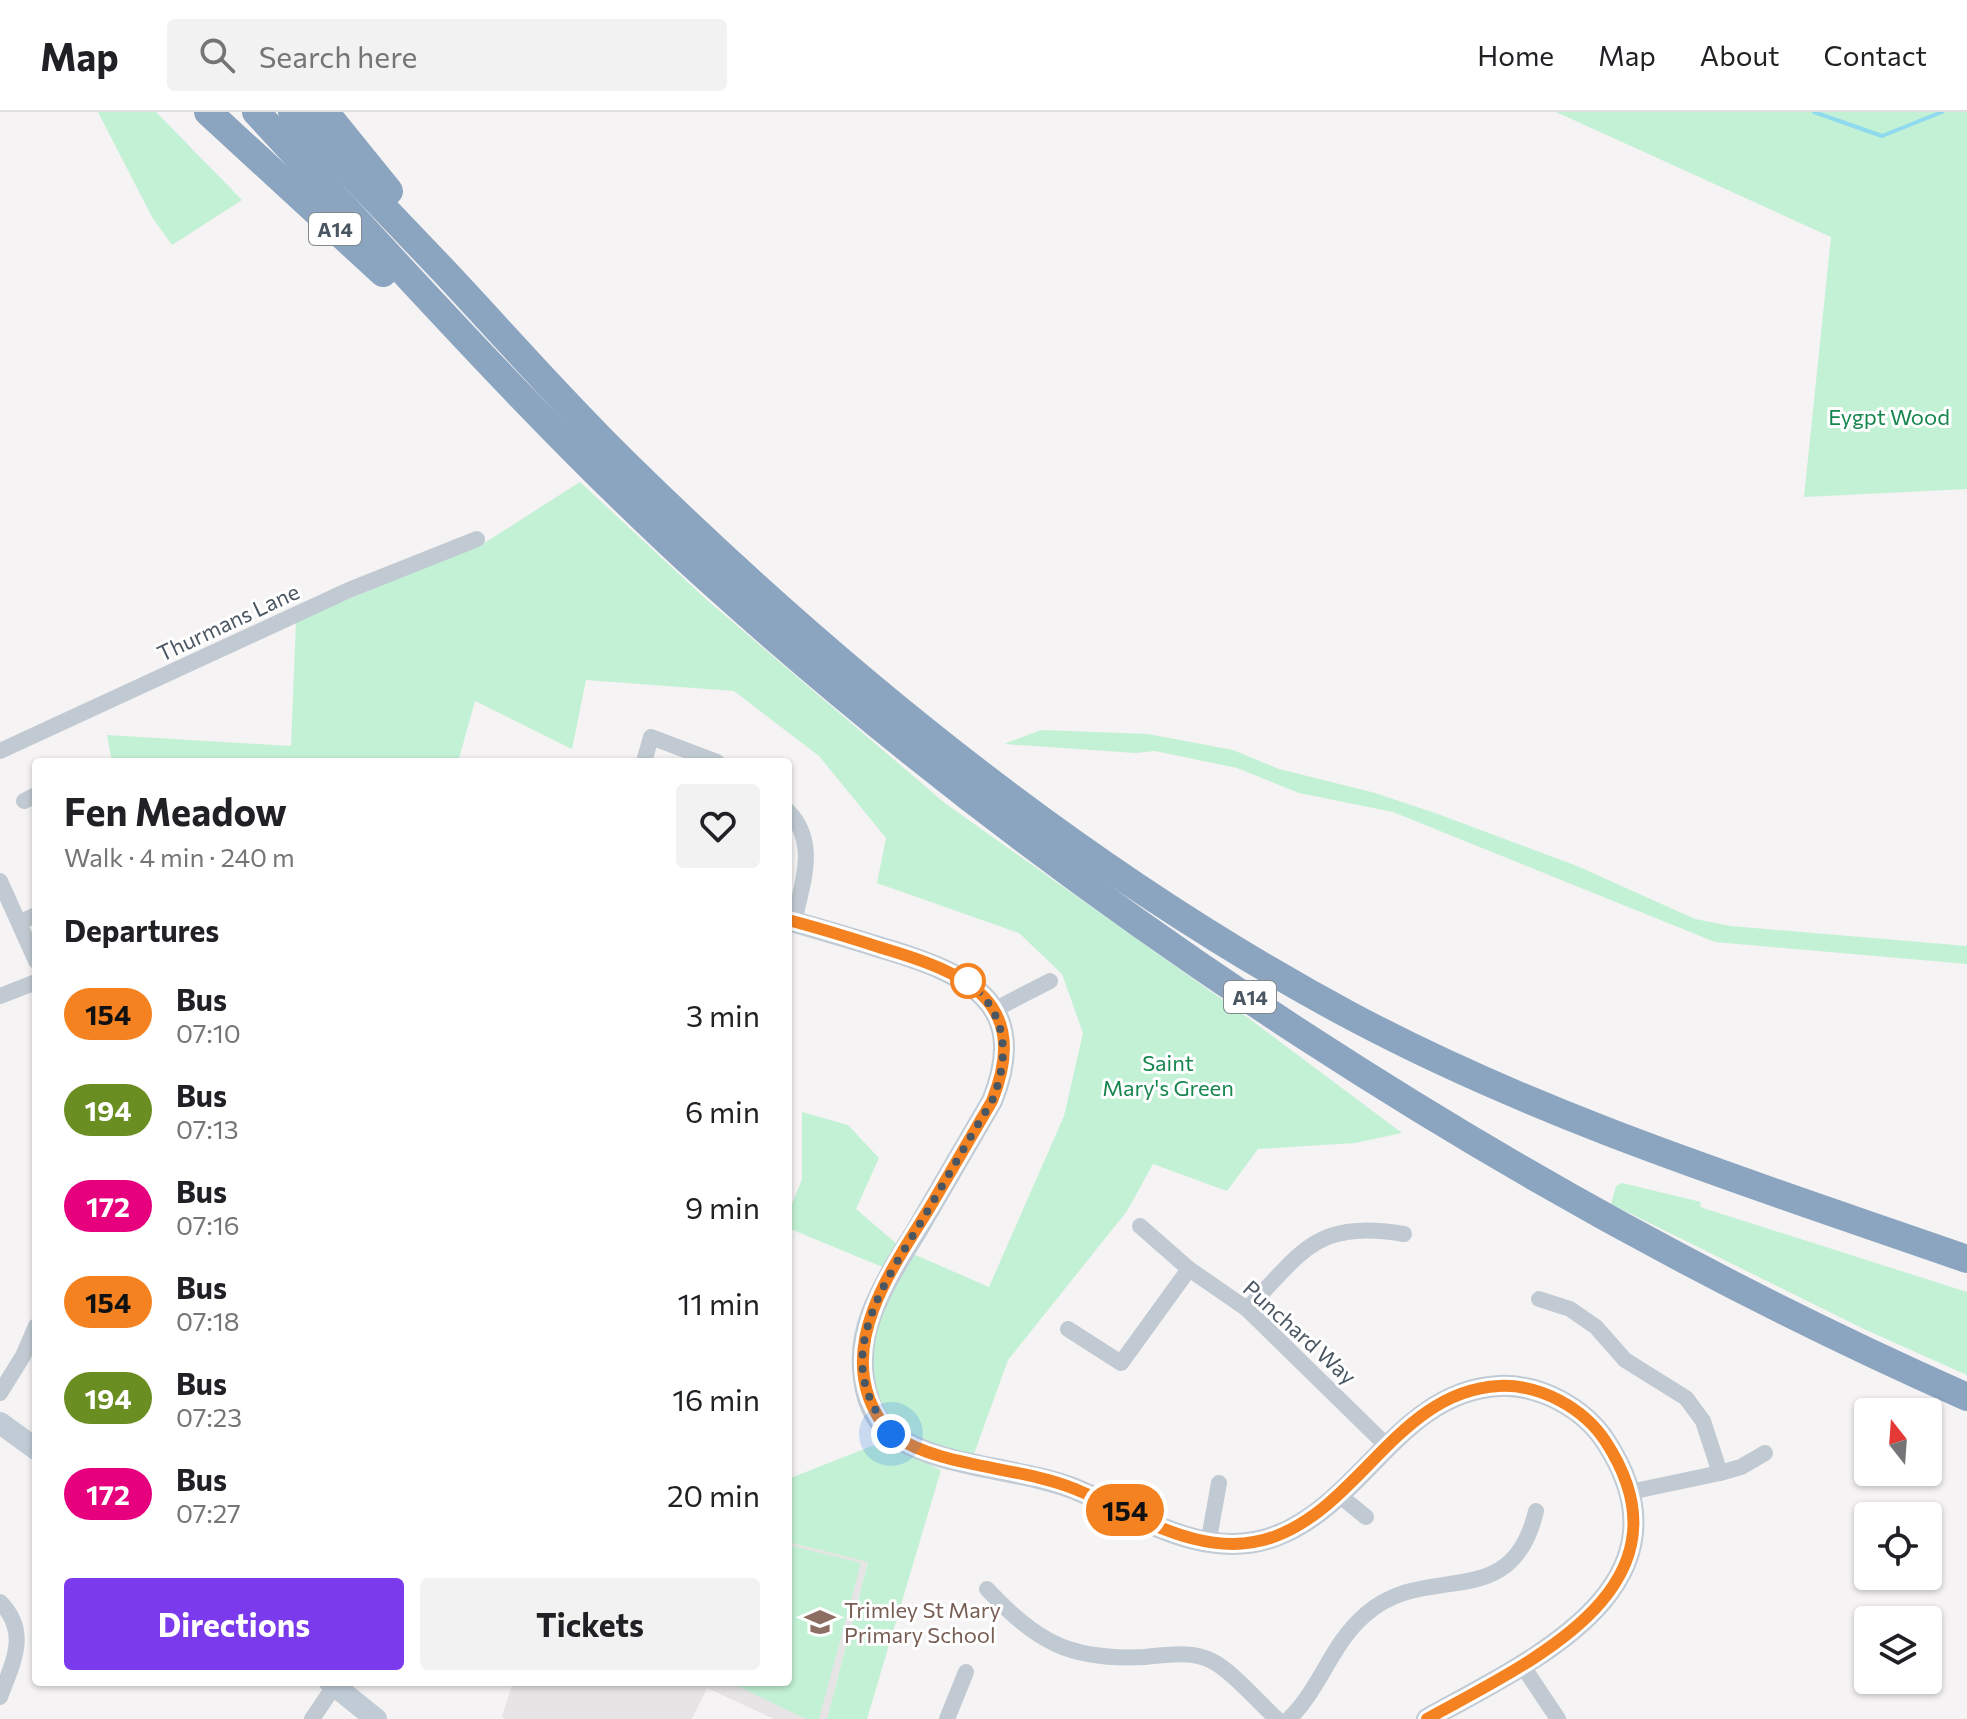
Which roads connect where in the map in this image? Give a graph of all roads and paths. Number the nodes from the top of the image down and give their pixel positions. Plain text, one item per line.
1 (208, 112) edge
2 (256, 112) edge
3 (292, 112) edge
4 (325, 112) edge
5 (438, 265) junction
6 (468, 340) junction
7 (579, 436) junction
8 (620, 476) junction
9 (477, 539) dead end
10 (0, 751) edge
11 (645, 758) edge
12 (706, 758) edge
13 (792, 817) edge
14 (0, 881) edge
15 (792, 917) edge
16 (28, 918) edge
17 (792, 921) edge
18 (32, 940) edge
19 (1050, 981) dead end
20 (32, 984) edge
21 (0, 996) edge
22 (994, 1010) junction
23 (1140, 1226) dead end
24 (1404, 1234) dead end
25 (1967, 1259) edge
26 (1189, 1269) junction
27 (1539, 1299) dead end
28 (1247, 1309) junction
29 (1068, 1329) dead end
30 (32, 1335) edge
31 (0, 1393) edge
32 (1967, 1397) edge
33 (0, 1423) edge
34 (32, 1446) edge
35 (1388, 1447) junction
36 (1765, 1453) dead end
37 (1720, 1473) junction
38 (1219, 1483) dead end
39 (1630, 1492) junction
40 (1339, 1495) junction
41 (1536, 1511) dead end
42 (1366, 1517) dead end
43 (1208, 1544) junction
44 (987, 1589) dead end
45 (0, 1602) edge
46 (1522, 1665) junction
47 (966, 1672) dead end
48 (330, 1686) edge
49 (336, 1686) edge
50 (0, 1697) edge
51 (312, 1719) edge
52 (376, 1719) edge
53 (947, 1719) edge
54 (1277, 1719) edge
55 (1289, 1719) edge
56 (1427, 1719) edge
57 (1558, 1719) edge

1 - 6 highway, A14
2 - 6 highway, A14
3 - 5 highway, A14
4 - 5 highway, A14
5 - 7 highway, A14
6 - 7 highway, A14
7 - 8 highway, A14
8 - 25 highway, A14
8 - 32 highway, A14
9 - 10 street, Thurmans Lane
11 - 12 street
13 - 15 street
14 - 16 street
16 - 18 street
17 - 22 street
19 - 22 street
20 - 21 street
22 - 43 street
23 - 26 street, Punchard Way
24 - 28 street
26 - 28 street, Punchard Way
26 - 29 street
27 - 37 street
28 - 35 street, Punchard Way
30 - 31 street
33 - 34 street
35 - 39 street
35 - 40 street
36 - 37 street
37 - 39 street
38 - 43 street
39 - 46 street
40 - 42 street
40 - 43 street
41 - 55 street
44 - 54 street
45 - 50 street
46 - 56 street
46 - 57 street
47 - 53 street
48 - 51 street
49 - 52 street

